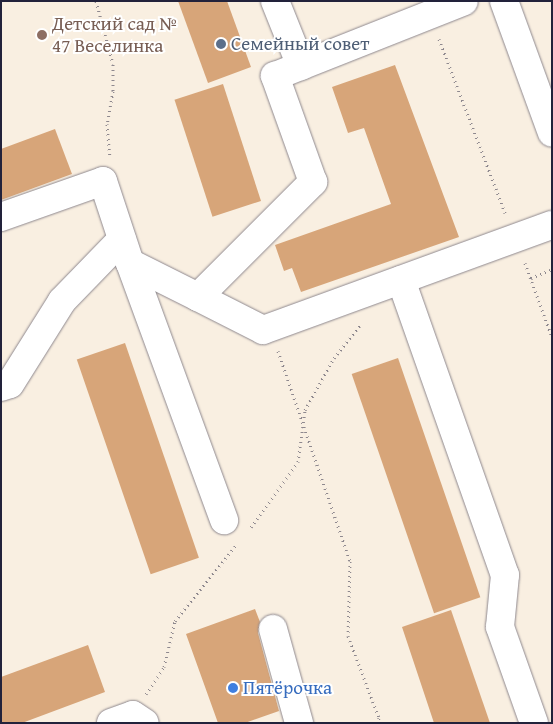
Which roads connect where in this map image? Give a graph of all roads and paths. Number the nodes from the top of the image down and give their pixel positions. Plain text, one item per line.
1 (96, 1) edge
2 (275, 1) edge
3 (464, 1) edge
4 (504, 1) edge
5 (430, 15) junction
6 (301, 66) junction
7 (552, 133) edge
8 (110, 164) dead end
9 (1, 217) edge
10 (552, 225) edge
11 (515, 238) junction
12 (126, 251) junction
13 (552, 269) edge
14 (531, 278) junction
15 (401, 280) junction
16 (198, 298) junction
17 (364, 321) dead end
18 (552, 337) edge
19 (282, 342) dead end
20 (1, 387) edge
21 (303, 424) junction
22 (238, 530) junction
23 (274, 628) dead end
24 (130, 720) edge
25 (299, 723) edge
26 (377, 723) edge
27 (534, 723) edge

1 - 8 path
2 - 6 main road
3 - 5 main road
4 - 7 main road
5 - 6 main road
5 - 11 path
6 - 16 main road
9 - 12 main road
10 - 11 main road
11 - 14 path
11 - 15 main road
12 - 16 main road
12 - 20 main road
12 - 22 main road
13 - 14 path
14 - 18 path
15 - 16 main road
15 - 27 main road
17 - 21 path
19 - 21 path
21 - 22 path
21 - 26 path
22 - 24 path
23 - 25 main road

